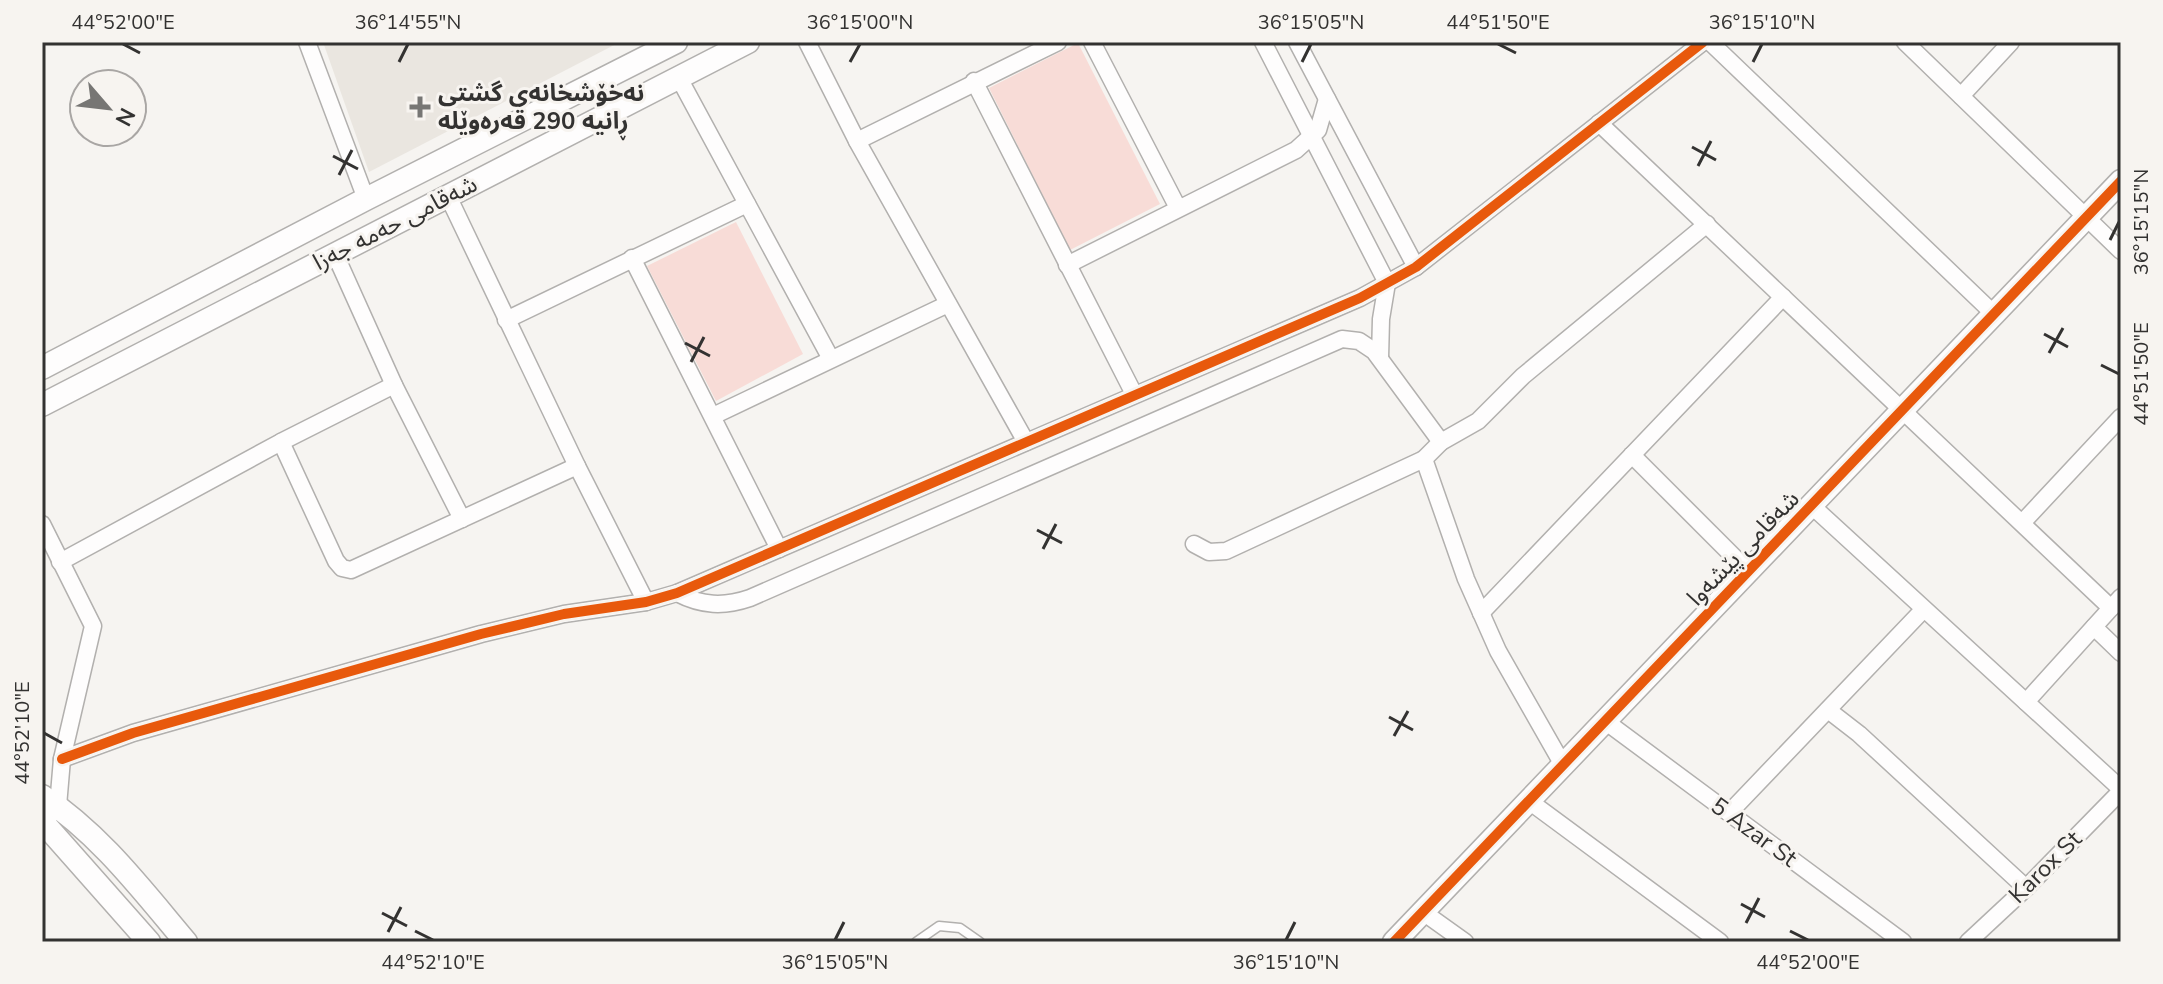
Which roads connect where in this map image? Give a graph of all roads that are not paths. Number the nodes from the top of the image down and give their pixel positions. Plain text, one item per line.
1 (307, 42) edge
2 (676, 42) edge
3 (748, 42) edge
4 (807, 42) edge
5 (1058, 42) edge
6 (1092, 42) edge
7 (1263, 42) edge
8 (1297, 42) edge
9 (1703, 42) edge
10 (1710, 42) edge
11 (1905, 42) edge
12 (2011, 42) edge
13 (679, 78) junction
14 (974, 81) junction
15 (1961, 96) junction
16 (1327, 99) junction
17 (522, 120) junction
18 (1599, 123) junction
19 (1312, 138) junction
20 (857, 141) junction
21 (537, 150) junction
22 (461, 151) junction
23 (2121, 181) edge
24 (475, 182) junction
25 (448, 196) junction
26 (366, 199) junction
27 (747, 204) junction
28 (1178, 208) junction
29 (2086, 218) junction
30 (1707, 224) junction
31 (2121, 251) edge
32 (335, 254) junction
33 (632, 258) junction
34 (1067, 265) junction
35 (1416, 267) junction
36 (1387, 283) junction
37 (1783, 297) junction
38 (948, 304) junction
39 (1994, 314) junction
40 (506, 320) junction
41 (1380, 358) junction
42 (831, 359) junction
43 (42, 368) edge
44 (394, 385) junction
45 (1134, 394) junction
46 (42, 405) edge
47 (1901, 411) junction
48 (713, 416) junction
49 (2121, 417) edge
50 (2115, 435) edge
51 (281, 442) junction
52 (1026, 442) junction
53 (1441, 442) junction
54 (1632, 455) junction
55 (1424, 459) junction
56 (577, 466) junction
57 (1811, 505) junction
58 (462, 519) junction
59 (2022, 523) junction
60 (42, 524) edge
61 (1194, 544) dead end
62 (779, 549) junction
63 (60, 562) junction
64 (1748, 571) junction
65 (677, 593) junction
66 (646, 602) junction
67 (2116, 603) edge
68 (1923, 610) junction
69 (1481, 613) junction
70 (2094, 627) junction
71 (2121, 653) edge
72 (2026, 702) junction
73 (1828, 710) junction
74 (1605, 721) junction
75 (62, 759) junction
76 (1563, 765) junction
77 (2121, 790) edge
78 (1529, 801) junction
79 (1729, 813) junction
80 (46, 816) edge
81 (2026, 888) junction
82 (1423, 912) junction
83 (149, 942) edge
84 (186, 942) edge
85 (916, 942) edge
86 (980, 942) edge
87 (1394, 942) edge
88 (1465, 942) edge
89 (1720, 942) edge
90 (1903, 942) edge
91 (1968, 942) edge

1 - 26 street
2 - 17 street, شەقامی حەمە جەزا
3 - 13 street, شەقامی حەمە جەزا
4 - 20 street
5 - 14 street
6 - 28 street
7 - 19 street
8 - 16 street
9 - 18 street
10 - 39 street
11 - 15 street
12 - 15 street
13 - 21 street, شەقامی حەمە جەزا
13 - 27 street
14 - 20 street
14 - 34 street
15 - 29 street
16 - 19 street
16 - 35 street
17 - 21 street
17 - 22 street, شەقامی حەمە جەزا
18 - 30 street
18 - 35 street
19 - 28 street
19 - 36 street
20 - 38 street
21 - 24 street, شەقامی حەمە جەزا
22 - 24 street
22 - 26 street, شەقامی حەمە جەزا
23 - 29 street, شەقامی پێشەوا
24 - 25 street, شەقامی حەمە جەزا
25 - 32 street, شەقامی حەمە جەزا
25 - 40 street
26 - 43 street, شەقامی حەمە جەزا
27 - 33 street
27 - 42 street
28 - 34 street
29 - 31 street
29 - 39 street, شەقامی پێشەوا
30 - 37 street
30 - 53 street
32 - 44 street
32 - 46 street, شەقامی حەمە جەزا
33 - 40 street
33 - 48 street
34 - 45 street
35 - 36 street
36 - 41 street
36 - 45 street
37 - 47 street
37 - 54 street
38 - 42 street
38 - 52 street
39 - 47 street, شەقامی پێشەوا
40 - 56 street
41 - 53 street
41 - 65 street
42 - 48 street
44 - 51 street
44 - 58 street
45 - 52 street
47 - 57 street, شەقامی پێشەوا
47 - 59 street
48 - 62 street
49 - 50 street
50 - 59 street
51 - 58 street
51 - 63 street
52 - 62 street
53 - 55 street
54 - 64 street
54 - 69 street
55 - 61 street
55 - 69 street
56 - 58 street
56 - 66 street
57 - 64 street, شەقامی پێشەوا
57 - 68 street
59 - 67 street
60 - 63 street
62 - 65 street
63 - 75 street
64 - 74 street, شەقامی پێشەوا
65 - 66 street
66 - 75 street
67 - 70 street
68 - 72 street
68 - 73 street
69 - 76 street
70 - 71 street
70 - 72 street
72 - 77 street
73 - 79 street
73 - 81 street
74 - 76 street, شەقامی پێشەوا
74 - 79 street, 5 Azar St
75 - 80 street
76 - 78 street, شەقامی پێشەوا
77 - 81 street, Karox St
78 - 82 street, شەقامی پێشەوا
78 - 89 street
79 - 90 street, 5 Azar St
80 - 83 street
80 - 84 street
81 - 91 street, Karox St
82 - 87 street, شەقامی پێشەوا
82 - 88 street
85 - 86 lane

